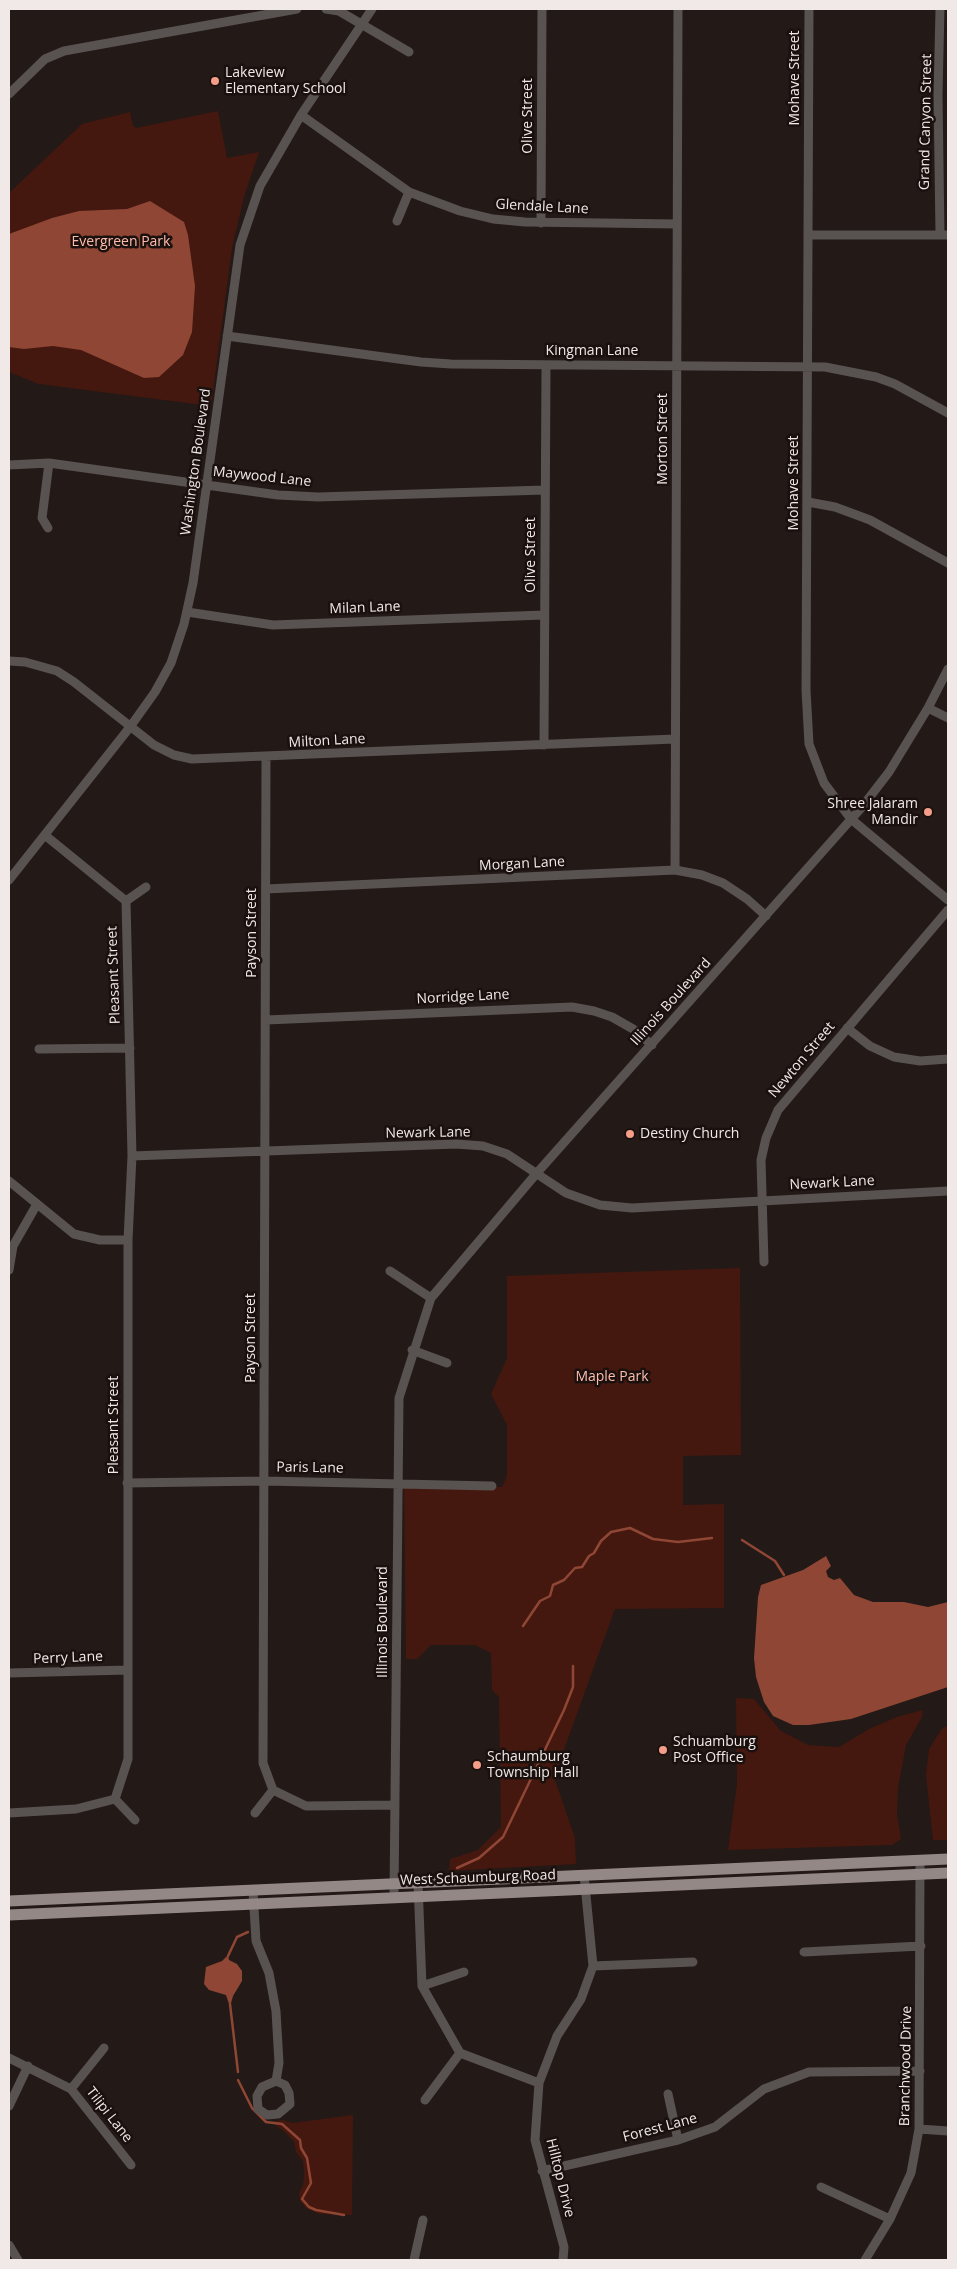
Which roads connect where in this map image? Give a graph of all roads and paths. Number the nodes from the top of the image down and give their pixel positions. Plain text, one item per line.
1 (297, 9) edge
2 (326, 9) edge
3 (372, 9) edge
4 (542, 9) edge
5 (678, 9) edge
6 (809, 9) edge
7 (940, 9) edge
8 (363, 24) junction
9 (409, 52) dead end
10 (9, 94) edge
11 (301, 115) junction
12 (409, 192) junction
13 (397, 221) dead end
14 (542, 223) junction
15 (677, 224) junction
16 (808, 234) junction
17 (944, 235) edge
18 (227, 336) junction
19 (546, 365) junction
20 (677, 365) junction
21 (808, 366) junction
22 (948, 413) edge
23 (49, 463) junction
24 (9, 465) edge
25 (206, 486) junction
26 (545, 490) junction
27 (808, 502) junction
28 (48, 528) dead end
29 (948, 563) edge
30 (187, 612) junction
31 (544, 615) junction
32 (9, 661) edge
33 (948, 669) edge
34 (928, 708) junction
35 (948, 718) edge
36 (130, 727) junction
37 (675, 739) junction
38 (544, 745) junction
39 (266, 758) junction
40 (851, 819) junction
41 (46, 836) junction
42 (675, 870) junction
43 (9, 880) edge
44 (146, 887) dead end
45 (266, 889) junction
46 (948, 900) edge
47 (126, 901) junction
48 (948, 910) edge
49 (766, 916) junction
50 (266, 1020) junction
51 (847, 1028) junction
52 (652, 1045) junction
53 (130, 1048) junction
54 (39, 1049) dead end
55 (948, 1060) edge
56 (265, 1151) junction
57 (132, 1156) junction
58 (536, 1174) junction
59 (9, 1181) edge
60 (948, 1191) edge
61 (761, 1200) junction
62 (37, 1204) junction
63 (128, 1240) junction
64 (764, 1262) dead end
65 (9, 1270) edge
66 (390, 1271) dead end
67 (431, 1298) junction
68 (412, 1350) junction
69 (446, 1364) dead end
70 (264, 1480) junction
71 (127, 1483) junction
72 (397, 1483) junction
73 (492, 1486) dead end
74 (128, 1670) junction
75 (9, 1673) edge
76 (273, 1790) junction
77 (115, 1799) junction
78 (395, 1804) junction
79 (9, 1813) edge
80 (255, 1813) dead end
81 (134, 1820) dead end
82 (948, 1859) edge
83 (920, 1861) junction
84 (948, 1873) edge
85 (920, 1874) junction
86 (584, 1875) junction
87 (418, 1883) junction
88 (394, 1884) junction
89 (586, 1888) junction
90 (253, 1892) junction
91 (418, 1895) junction
92 (394, 1896) junction
93 (9, 1901) edge
94 (253, 1905) junction
95 (9, 1915) edge
96 (921, 1946) junction
97 (804, 1952) dead end
98 (694, 1962) dead end
99 (593, 1966) junction
100 (464, 1972) dead end
101 (422, 1986) junction
102 (104, 2048) dead end
103 (460, 2053) junction
104 (9, 2058) edge
105 (28, 2066) junction
106 (920, 2071) junction
107 (276, 2081) dead end
108 (539, 2083) junction
109 (71, 2089) junction
110 (668, 2094) dead end
111 (426, 2100) dead end
112 (9, 2106) edge
113 (919, 2129) junction
114 (948, 2131) edge
115 (678, 2140) junction
116 (131, 2165) dead end
117 (542, 2171) junction
118 (820, 2187) dead end
119 (890, 2219) junction
120 (423, 2220) dead end
121 (9, 2245) edge
122 (18, 2260) edge
123 (414, 2260) edge
124 (563, 2260) edge
125 (865, 2260) edge

1 - 10 street
2 - 8 street
3 - 8 street, Washington Boulevard
4 - 14 street, Olive Street
5 - 15 street, Morton Street
6 - 16 street, Mohave Street
7 - 17 street, Grand Canyon Street
8 - 9 street
8 - 11 street, Washington Boulevard
11 - 12 street, Glendale Lane
11 - 18 street, Washington Boulevard
12 - 13 street
12 - 14 street, Glendale Lane
14 - 15 street, Glendale Lane
15 - 20 street, Morton Street
16 - 17 street
16 - 21 street, Mohave Street
18 - 19 street, Kingman Lane
18 - 25 street, Washington Boulevard
19 - 20 street, Kingman Lane
19 - 26 street, Olive Street
20 - 21 street, Kingman Lane
20 - 37 street, Morton Street
21 - 22 street, Kingman Lane
21 - 27 street, Mohave Street
23 - 24 street, Maywood Lane
23 - 25 street, Maywood Lane
23 - 28 street
25 - 26 street, Maywood Lane
25 - 30 street, Washington Boulevard
26 - 31 street, Olive Street
27 - 29 street
27 - 40 street, Mohave Street
30 - 31 street, Milan Lane
30 - 36 street, Washington Boulevard
31 - 38 street, Olive Street
32 - 36 street, Milton Lane
33 - 34 street, Illinois Boulevard
34 - 35 street
34 - 40 street, Illinois Boulevard
36 - 39 street, Milton Lane
36 - 41 street, Washington Boulevard
37 - 38 street, Milton Lane
37 - 42 street, Morton Street
38 - 39 street, Milton Lane
39 - 45 street, Payson Street
40 - 46 street, Mohave Street
40 - 49 street, Illinois Boulevard
41 - 43 street, Washington Boulevard
41 - 47 street
42 - 45 street, Morgan Lane
42 - 49 street, Morgan Lane
44 - 47 street
45 - 50 street, Payson Street
47 - 53 street, Pleasant Street
48 - 51 street, Newton Street
49 - 52 street, Illinois Boulevard
50 - 52 street, Norridge Lane
50 - 56 street, Payson Street
51 - 55 street
51 - 61 street, Newton Street
52 - 58 street, Illinois Boulevard
53 - 54 street
53 - 57 street, Pleasant Street
56 - 57 street, Newark Lane
56 - 58 street, Newark Lane
56 - 70 street, Payson Street
57 - 63 street, Pleasant Street
58 - 61 street, Newark Lane
58 - 67 street, Illinois Boulevard
59 - 62 street
60 - 61 street, Newark Lane
61 - 64 street, Newton Street
62 - 63 street
62 - 65 street
63 - 71 street, Pleasant Street
66 - 67 street
67 - 68 street, Illinois Boulevard
68 - 69 street
68 - 72 street, Illinois Boulevard
70 - 71 street, Paris Lane
70 - 72 street, Paris Lane
70 - 76 street, Payson Street
71 - 74 street, Pleasant Street
72 - 73 street, Paris Lane
72 - 78 street, Illinois Boulevard
74 - 75 street, Perry Lane
74 - 77 street, Pleasant Street
76 - 78 street
76 - 80 street
77 - 79 street
77 - 81 street
78 - 88 street, Illinois Boulevard
82 - 83 main road, West Schaumburg Road
83 - 85 street, Branchwood Drive
83 - 86 main road, West Schaumburg Road
84 - 85 main road, West Schaumburg Road
85 - 89 main road, West Schaumburg Road
85 - 96 street, Branchwood Drive
86 - 87 main road, West Schaumburg Road
86 - 89 street, Hilltop Drive
87 - 88 main road, West Schaumburg Road
87 - 91 street
88 - 90 main road, West Schaumburg Road
88 - 92 street, Illinois Boulevard
89 - 91 main road, West Schaumburg Road
89 - 99 street, Hilltop Drive
90 - 93 main road, West Schaumburg Road
90 - 94 street
91 - 92 main road, West Schaumburg Road
91 - 101 street
92 - 94 main road, West Schaumburg Road
94 - 95 main road, West Schaumburg Road
94 - 107 street
96 - 97 street
96 - 106 street, Branchwood Drive
98 - 99 street
99 - 108 street, Hilltop Drive
100 - 101 street
101 - 103 street
102 - 109 street
103 - 108 street
103 - 111 street
104 - 105 street, Tilipi Lane
105 - 109 street, Tilipi Lane
105 - 112 street
106 - 113 street, Branchwood Drive
106 - 115 street, Forest Lane
108 - 117 street, Hilltop Drive
109 - 116 street, Tilipi Lane
110 - 115 street
113 - 114 street
113 - 119 street, Branchwood Drive
115 - 117 street, Forest Lane
117 - 124 street, Hilltop Drive
118 - 119 street
119 - 125 street, Branchwood Drive
120 - 123 street
121 - 122 street

